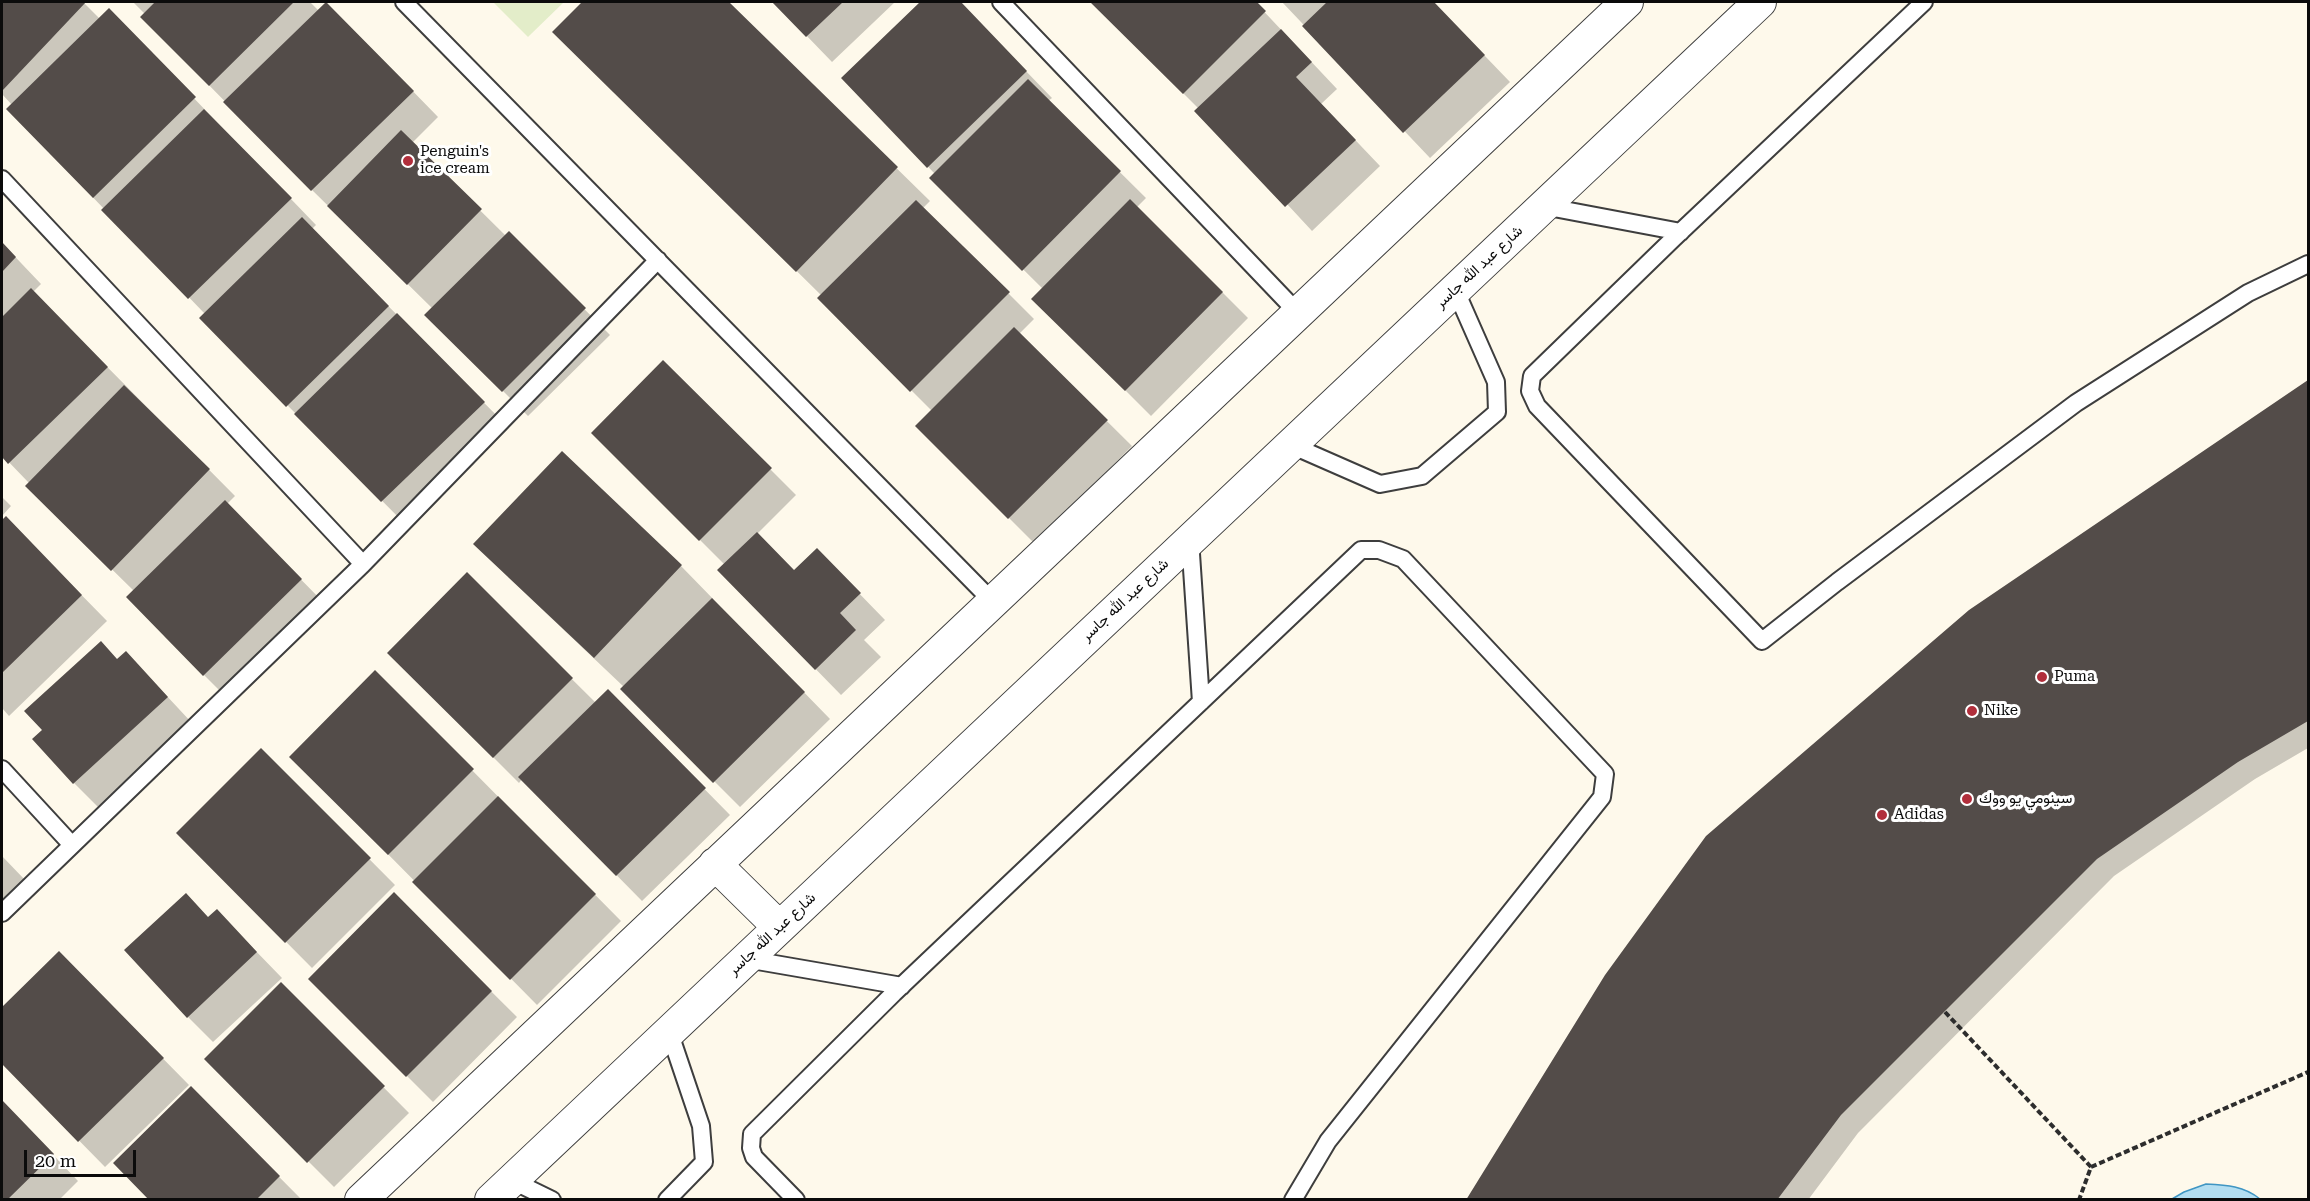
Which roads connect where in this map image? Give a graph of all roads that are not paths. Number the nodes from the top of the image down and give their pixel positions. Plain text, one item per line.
1 (404, 2) edge
2 (1001, 2) edge
3 (1627, 2) edge
4 (1760, 2) edge
5 (1924, 2) edge
6 (2, 179) edge
7 (1543, 206) junction
8 (1681, 232) junction
9 (658, 260) junction
10 (2308, 264) edge
11 (1455, 289) junction
12 (1298, 313) junction
13 (1291, 445) junction
14 (1190, 539) junction
15 (363, 564) junction
16 (993, 602) junction
17 (1201, 702) junction
18 (2, 769) edge
19 (72, 845) junction
20 (715, 864) junction
21 (2, 913) edge
22 (779, 927) junction
23 (746, 959) junction
24 (902, 986) junction
25 (669, 1031) junction
26 (501, 1190) edge
27 (361, 1200) edge
28 (552, 1200) edge
29 (667, 1200) edge
30 (796, 1200) edge
31 (1293, 1200) edge

1 - 9 lane
2 - 12 lane
3 - 12 street
4 - 7 street, شارع عبد الله جاسر
5 - 8 lane
6 - 15 lane
7 - 8 lane
7 - 11 street, شارع عبد الله جاسر
8 - 10 lane
9 - 15 lane
9 - 16 lane
11 - 13 street, شارع عبد الله جاسر
11 - 13 lane
12 - 16 street
13 - 14 street, شارع عبد الله جاسر
14 - 17 lane
14 - 22 street, شارع عبد الله جاسر
15 - 19 lane
16 - 20 street
17 - 24 lane
17 - 31 lane
18 - 19 lane
19 - 21 lane
20 - 22 street
20 - 27 street
22 - 23 street, شارع عبد الله جاسر
23 - 24 lane
23 - 25 street, شارع عبد الله جاسر
24 - 30 lane
25 - 26 street, شارع عبد الله جاسر
25 - 29 lane
26 - 28 lane

